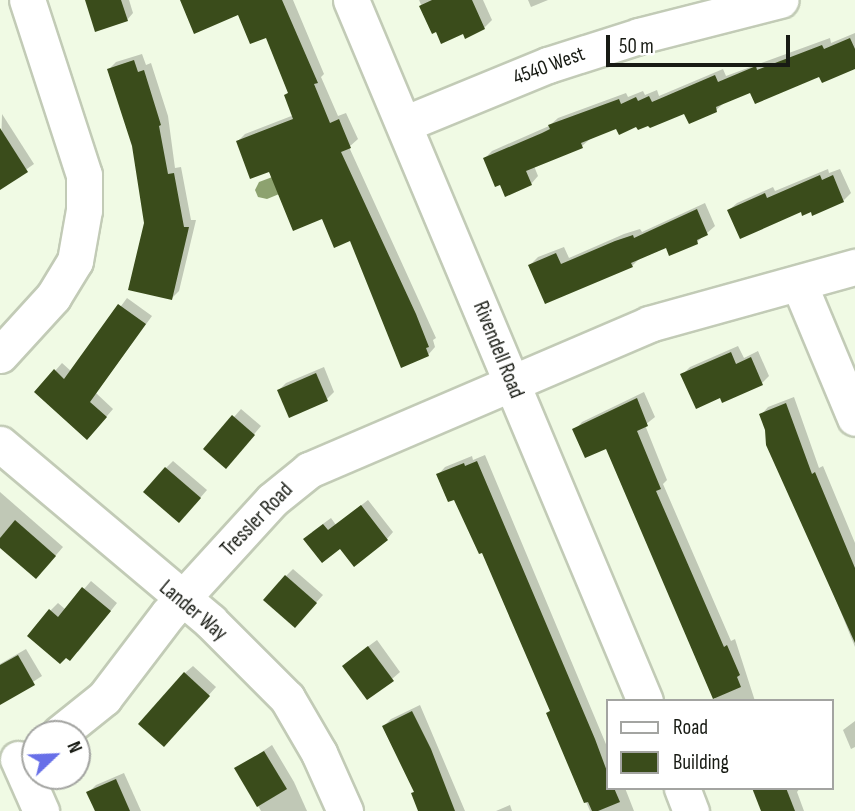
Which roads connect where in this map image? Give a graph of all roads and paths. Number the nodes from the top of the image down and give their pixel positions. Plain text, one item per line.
1 (27, 0) edge
2 (351, 0) edge
3 (780, 0) edge
4 (404, 124) junction
5 (855, 267) edge
6 (799, 284) junction
7 (0, 355) edge
8 (510, 382) junction
9 (855, 418) edge
10 (0, 444) edge
11 (182, 600) junction
12 (644, 699) edge
13 (76, 720) edge
14 (18, 759) edge
15 (683, 790) edge
16 (41, 811) edge
17 (345, 811) edge
18 (691, 811) edge

1 - 7 street
2 - 4 street, Rivendell Road
3 - 4 street, 4540 West
4 - 8 street, Rivendell Road
5 - 6 street, Tressler Road
6 - 8 street, Tressler Road
6 - 9 street
8 - 11 street, Tressler Road
8 - 12 street, Rivendell Road
10 - 11 street, Lander Way
11 - 13 street, Tressler Road
11 - 17 street, Lander Way
14 - 16 street
15 - 18 street

